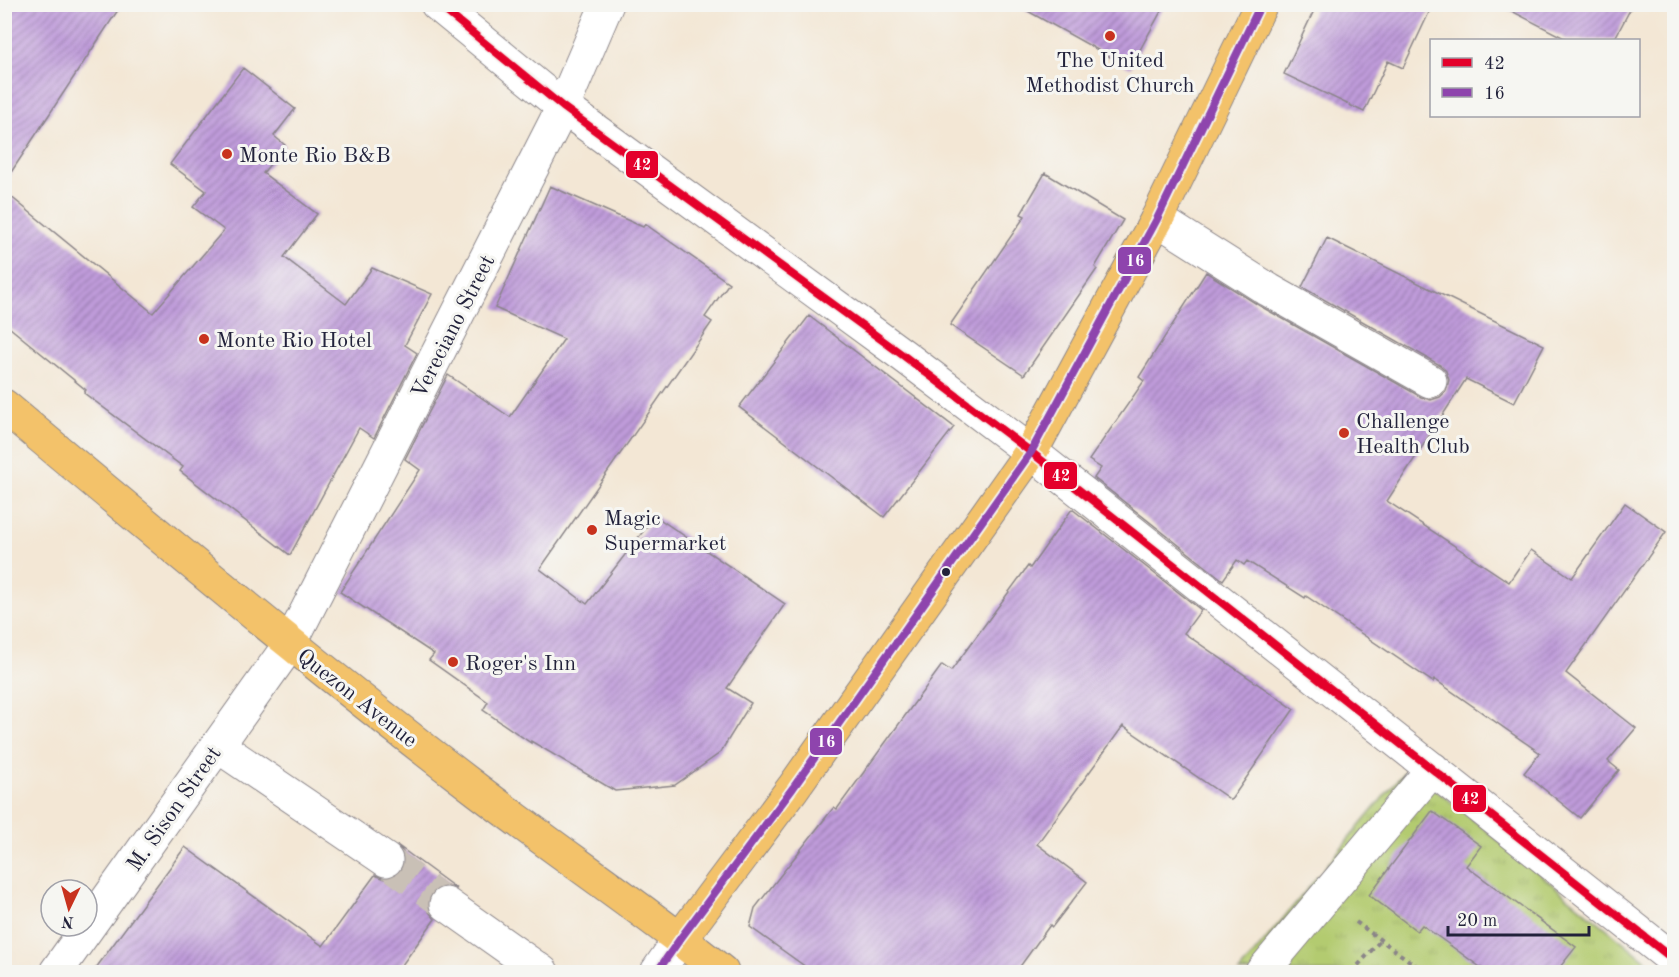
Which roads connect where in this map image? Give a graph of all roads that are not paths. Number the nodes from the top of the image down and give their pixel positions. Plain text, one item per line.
1 (438, 4) edge
2 (607, 4) edge
3 (1262, 4) edge
4 (564, 107) junction
5 (1157, 219) junction
6 (1430, 381) dead end
7 (4, 406) edge
8 (1031, 452) junction
9 (290, 644) junction
10 (218, 746) junction
11 (1433, 769) junction
12 (386, 860) tunnel mouth
13 (446, 904) tunnel mouth
14 (680, 939) junction
15 (1674, 960) edge
16 (56, 972) edge
17 (542, 972) edge
18 (657, 972) edge
19 (722, 972) edge
20 (1262, 972) edge

1 - 4 street
2 - 4 street, Vereciano Street
3 - 5 main road
4 - 8 street
4 - 9 street, Vereciano Street
5 - 6 street
5 - 8 main road
7 - 9 main road, Quezon Avenue
8 - 11 street
8 - 14 main road
9 - 10 street, M. Sison Street
9 - 14 main road, Quezon Avenue
10 - 12 street
10 - 16 street, M. Sison Street
11 - 15 street
11 - 20 street
13 - 17 street
14 - 18 street
14 - 19 main road, Quezon Avenue

